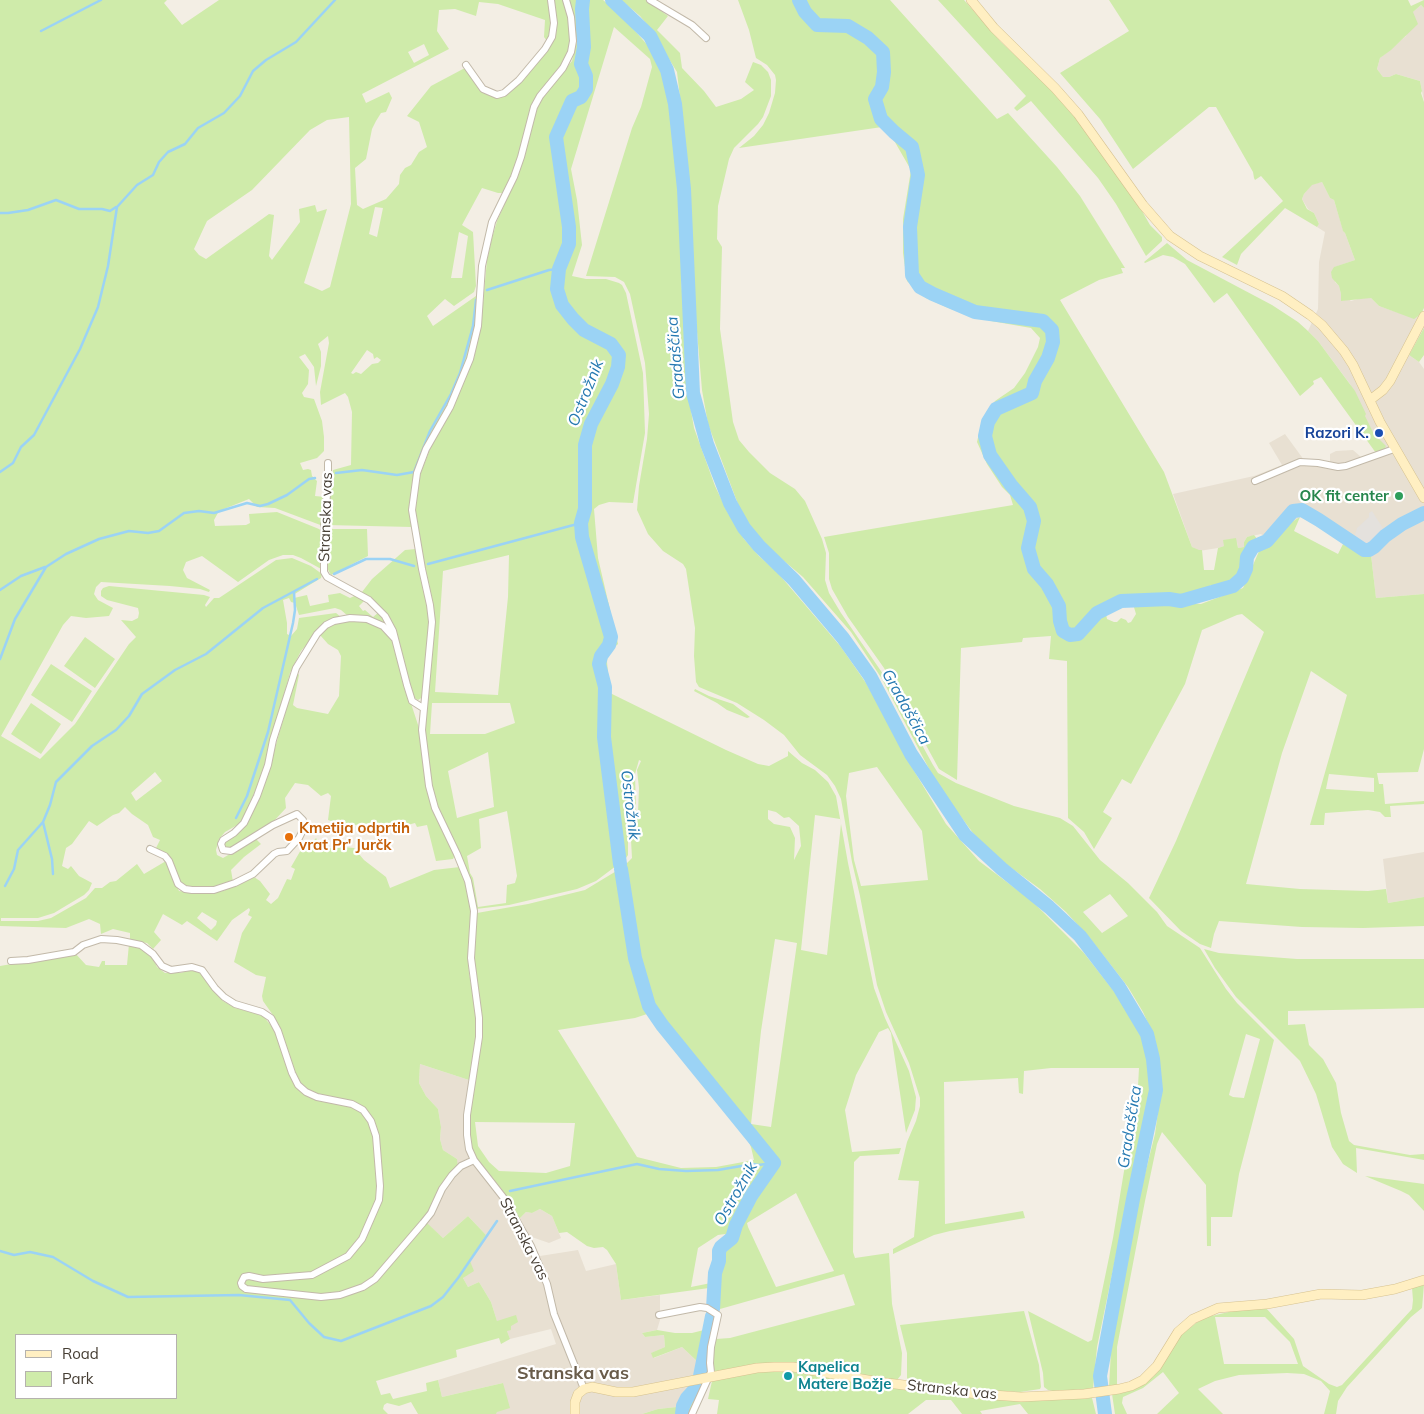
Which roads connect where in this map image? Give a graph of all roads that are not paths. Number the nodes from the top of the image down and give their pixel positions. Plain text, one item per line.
1 (551, 0) edge
2 (566, 0) edge
3 (650, 0) edge
4 (971, 0) edge
5 (706, 38) dead end
6 (466, 65) dead end
7 (1424, 316) edge
8 (1370, 400) junction
9 (1394, 448) junction
10 (328, 463) dead end
11 (1255, 480) dead end
12 (1424, 498) edge
13 (396, 639) junction
14 (423, 708) junction
15 (150, 849) dead end
16 (11, 961) dead end
17 (474, 1160) junction
18 (1424, 1280) edge
19 (659, 1316) dead end
20 (702, 1378) junction
21 (584, 1389) junction
22 (575, 1414) edge
23 (692, 1414) edge

1 - 6 street
2 - 14 street, Stranska vas
3 - 5 street
4 - 8 street
7 - 8 street
8 - 9 street
9 - 11 street
9 - 12 street
10 - 13 street, Stranska vas
13 - 14 street, Stranska vas
13 - 15 street
14 - 17 street, Stranska vas
16 - 17 street
17 - 21 street, Stranska vas
18 - 20 street, Stranska vas
19 - 20 street
20 - 21 street, Stranska vas
20 - 23 street
21 - 22 street

